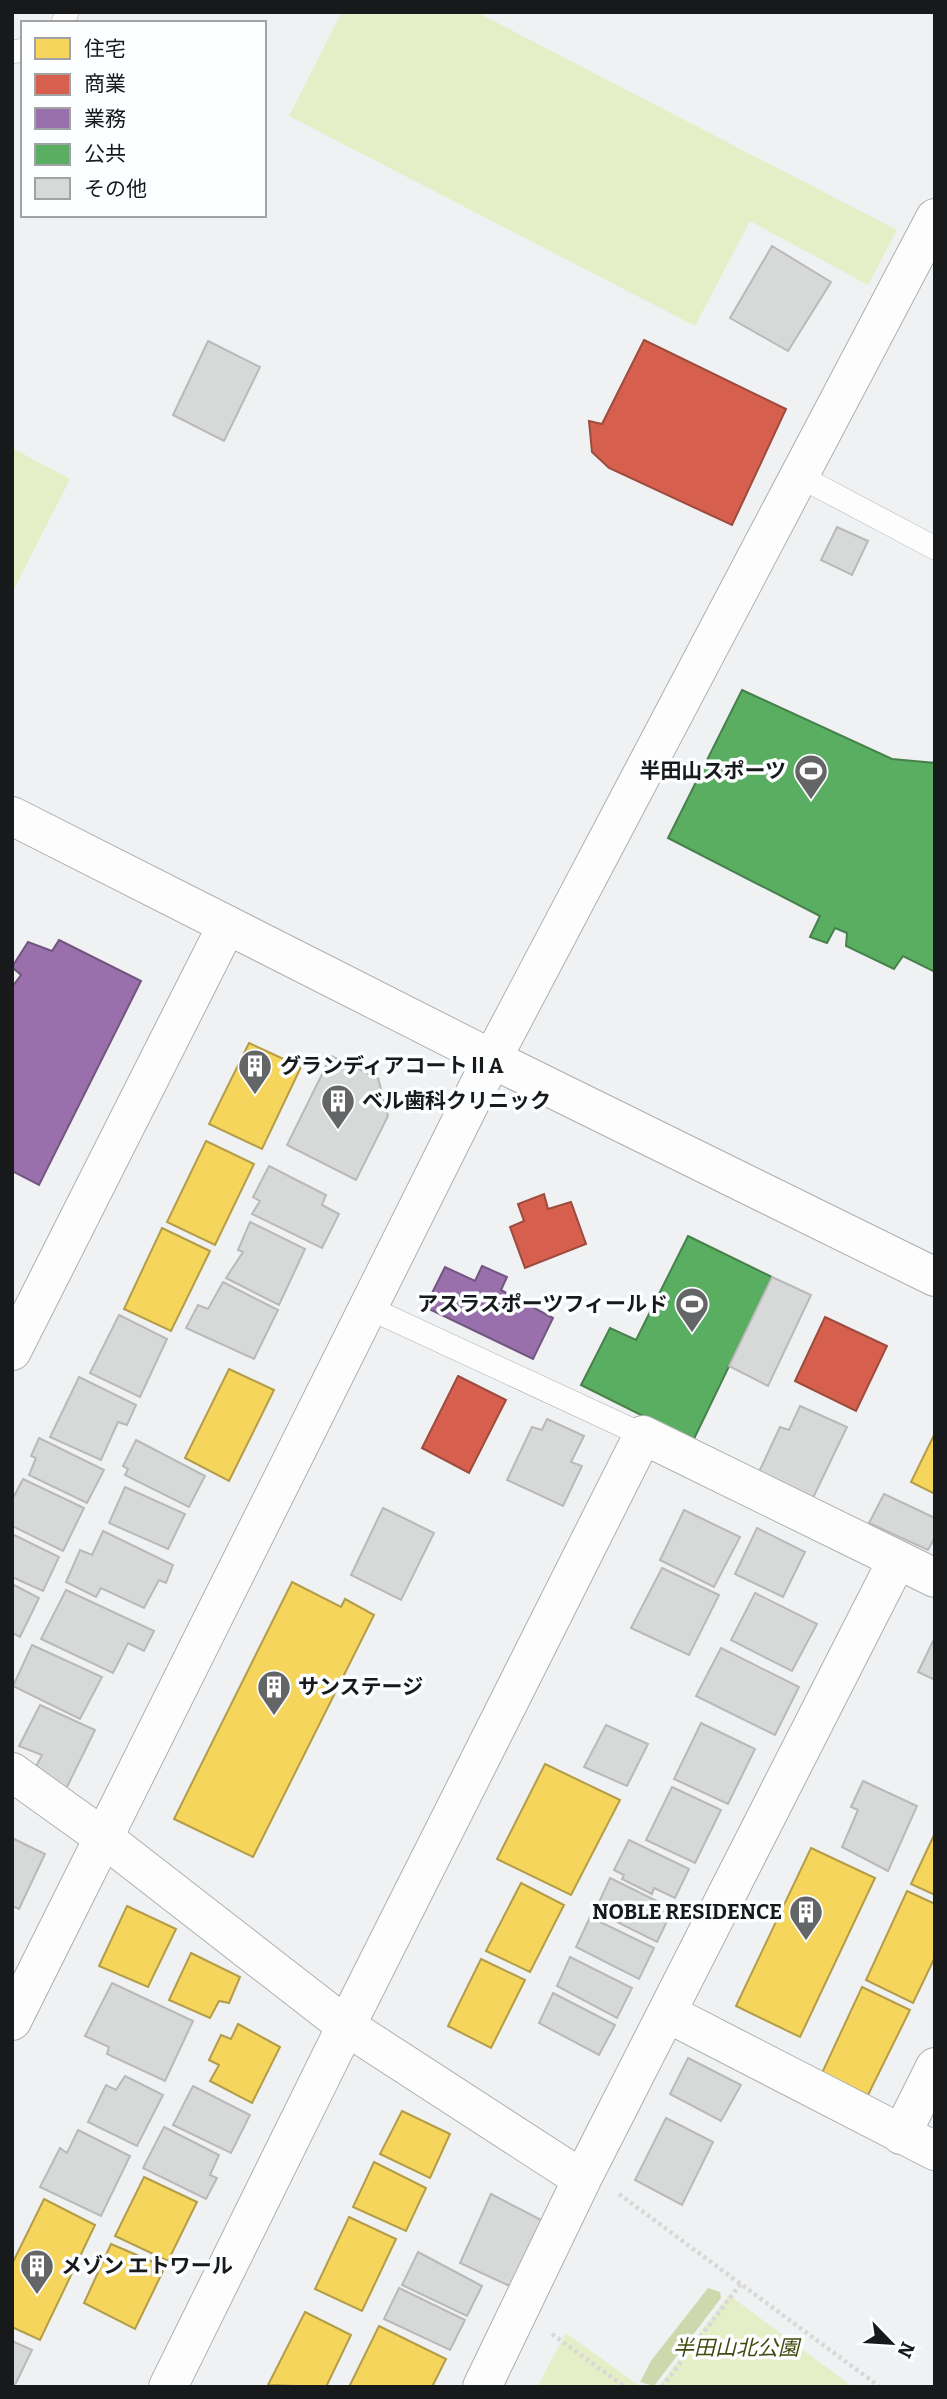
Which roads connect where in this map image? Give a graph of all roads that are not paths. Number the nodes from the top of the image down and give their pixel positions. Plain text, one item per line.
1 (935, 218) edge
2 (799, 476) junction
3 (935, 548) edge
4 (12, 816) edge
5 (227, 925) junction
6 (492, 1059) junction
7 (935, 1277) edge
8 (369, 1308) junction
9 (12, 1351) edge
10 (643, 1435) junction
11 (897, 1560) junction
12 (935, 1578) edge
13 (12, 1772) edge
14 (104, 1838) junction
15 (667, 2013) junction
16 (12, 2021) edge
17 (346, 2026) junction
18 (935, 2067) edge
19 (918, 2143) edge
20 (595, 2183) junction
21 (168, 2387) edge
22 (482, 2387) edge

1 - 2 street
2 - 3 lane
2 - 6 street
4 - 5 street
5 - 6 street
5 - 9 street
6 - 7 street
6 - 8 street
8 - 10 lane
8 - 14 street
10 - 11 street
10 - 17 street
11 - 12 street
11 - 15 street
13 - 14 street
14 - 16 street
14 - 17 street
15 - 19 street
15 - 20 street
17 - 20 street
17 - 21 street
18 - 19 street
20 - 22 street

